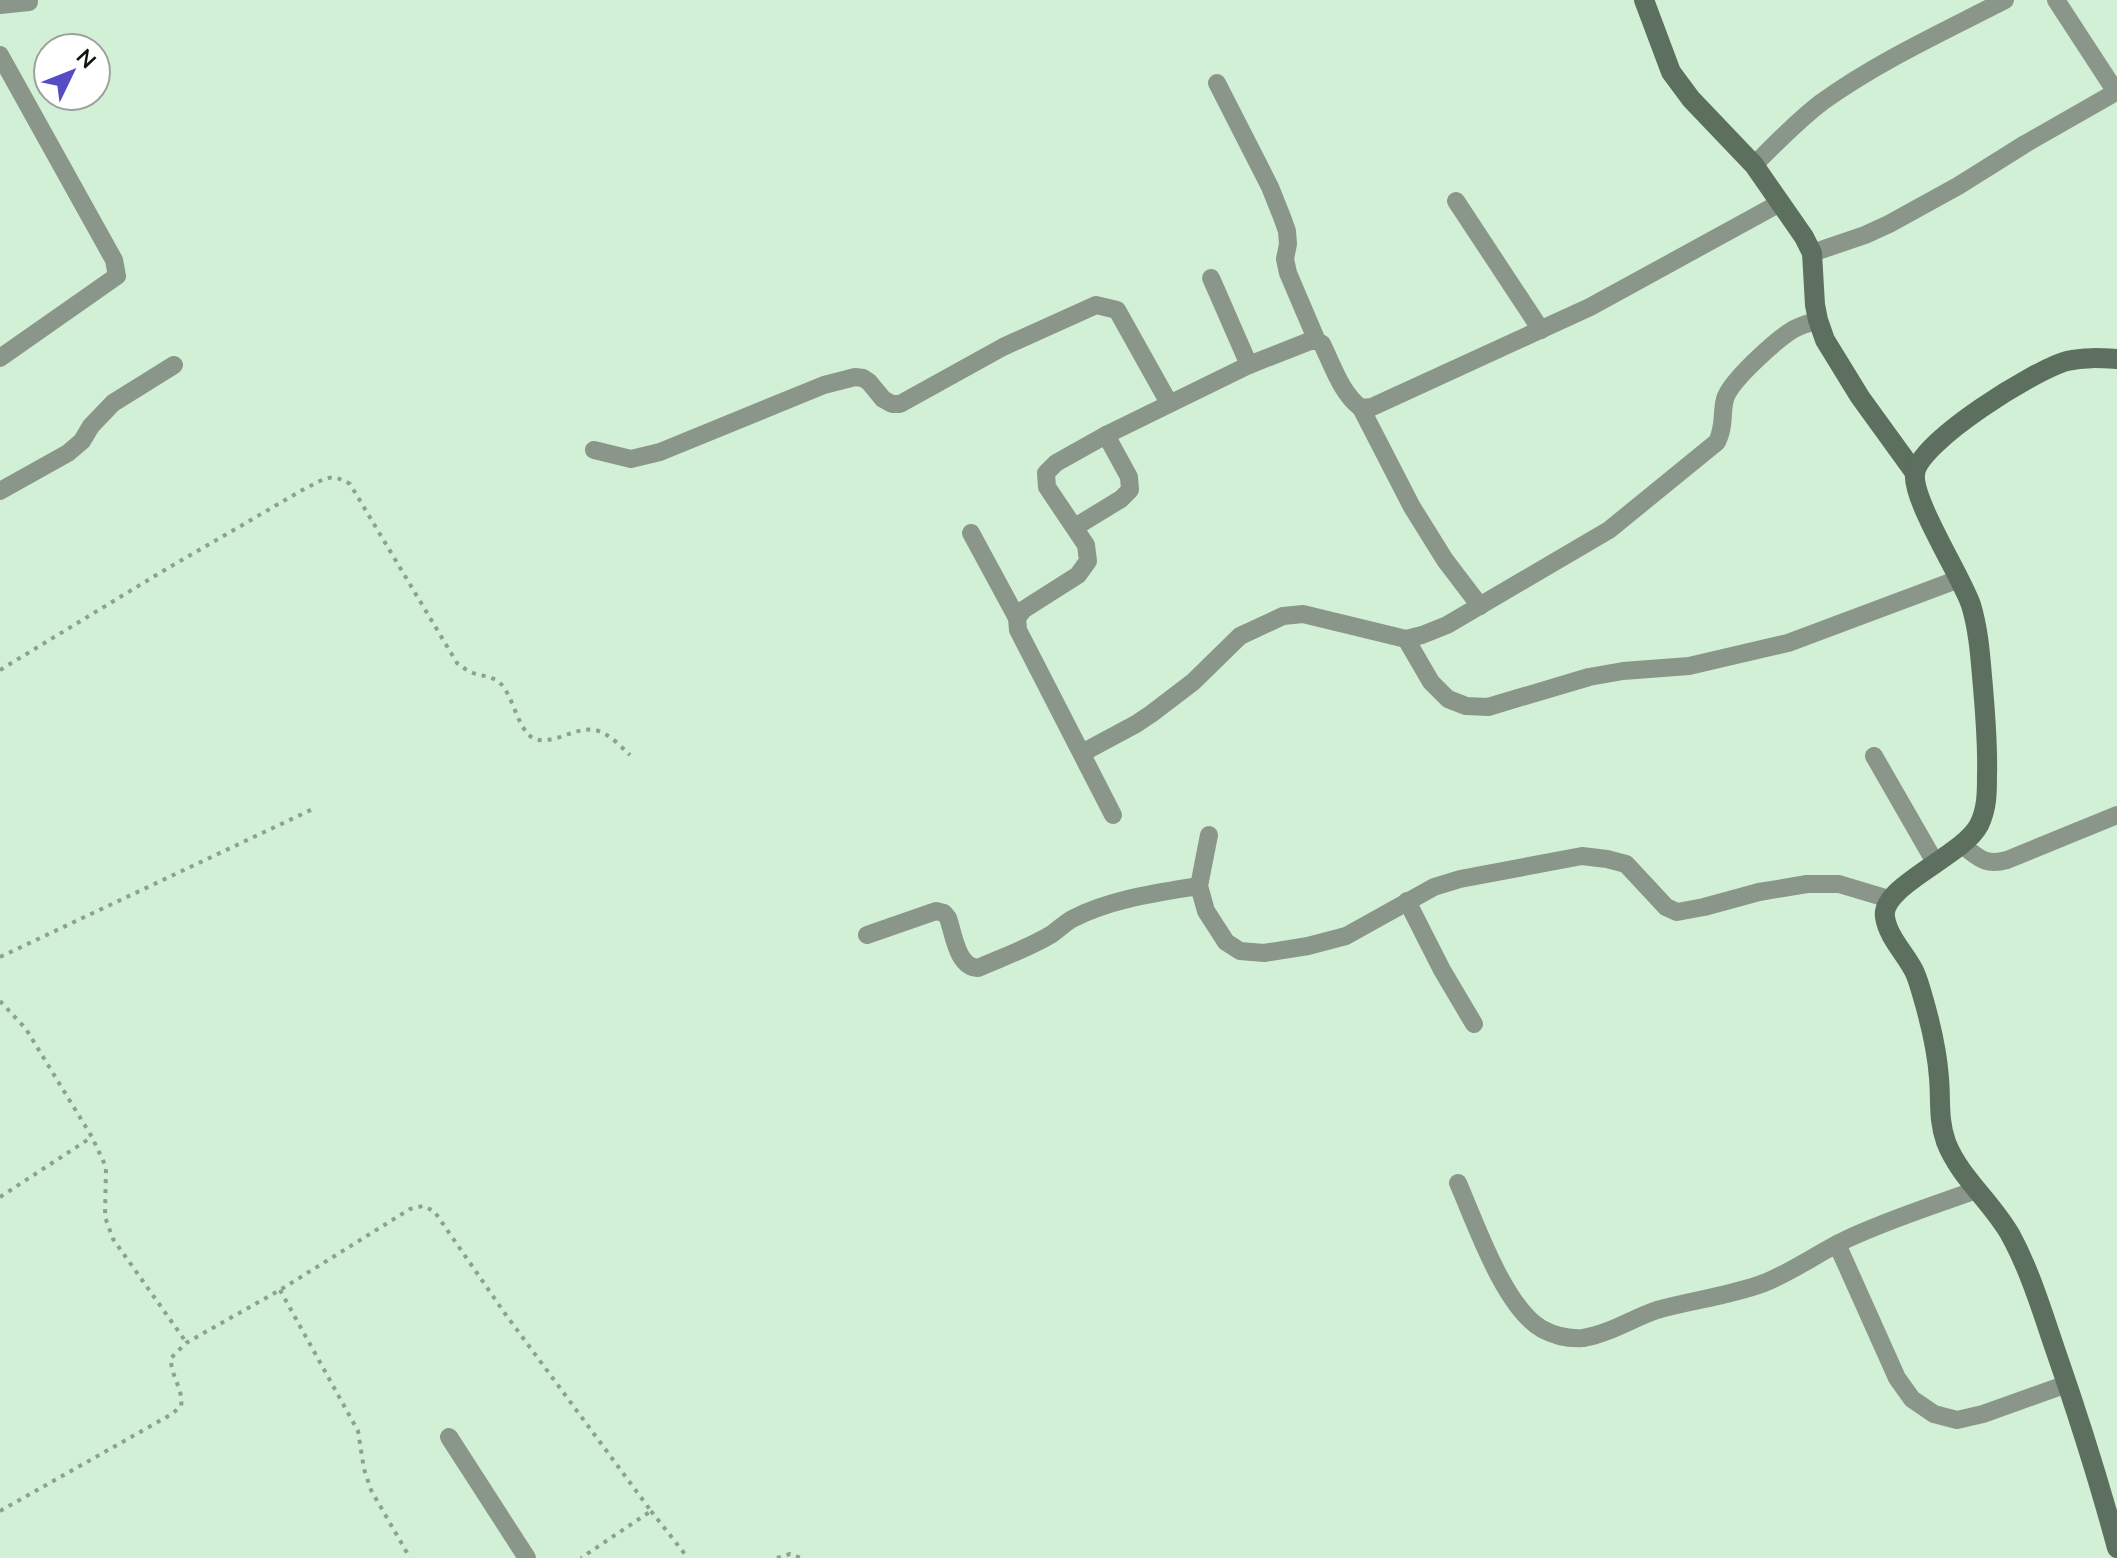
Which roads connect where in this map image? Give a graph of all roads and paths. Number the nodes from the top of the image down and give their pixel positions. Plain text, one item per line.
1 (1644, 0) edge
2 (2005, 0) edge
3 (2056, 0) edge
4 (29, 2) dead end
5 (0, 5) edge
6 (0, 55) edge
7 (1217, 83) dead end
8 (2117, 93) edge
9 (1754, 165) junction
10 (1456, 201) dead end
11 (1780, 203) junction
12 (1812, 253) junction
13 (1211, 278) dead end
14 (1818, 320) junction
15 (1541, 330) junction
16 (1317, 341) junction
17 (0, 358) edge
18 (2117, 359) edge
19 (174, 365) dead end
20 (1249, 365) junction
21 (1169, 403) junction
22 (1361, 408) junction
23 (1106, 435) junction
24 (594, 450) dead end
25 (1915, 473) junction
26 (0, 491) edge
27 (1075, 527) junction
28 (971, 533) dead end
29 (1959, 579) junction
30 (1480, 606) junction
31 (1017, 618) junction
32 (1406, 639) junction
33 (0, 670) edge
34 (1082, 753) junction
35 (630, 755) dead end
36 (1874, 756) dead end
37 (315, 808) dead end
38 (1113, 815) dead end
39 (2117, 815) edge
40 (1209, 835) dead end
41 (1962, 845) junction
42 (1936, 864) junction
43 (1199, 886) junction
44 (1889, 899) junction
45 (1407, 901) junction
46 (867, 935) dead end
47 (0, 957) edge
48 (0, 1001) edge
49 (1474, 1024) dead end
50 (92, 1137) junction
51 (1458, 1183) dead end
52 (1976, 1190) junction
53 (0, 1197) edge
54 (1837, 1244) junction
55 (280, 1290) junction
56 (186, 1343) junction
57 (2067, 1384) junction
58 (449, 1437) dead end
59 (0, 1511) edge
60 (651, 1511) junction
61 (2117, 1548) edge
62 (410, 1558) edge
63 (527, 1558) edge
64 (581, 1558) edge
65 (688, 1558) edge
66 (777, 1558) edge
67 (801, 1558) edge

1 - 9 street
2 - 9 street
3 - 8 street
4 - 5 street
6 - 17 street
7 - 16 street
8 - 12 street
9 - 11 street
10 - 15 street
11 - 12 street
11 - 15 street
12 - 14 street
13 - 20 street
14 - 25 street
14 - 30 street
15 - 22 street
16 - 20 street
16 - 22 street
18 - 25 street
19 - 26 street
20 - 21 street
21 - 23 street
21 - 24 street
22 - 30 street
23 - 27 street
23 - 27 street
25 - 29 street
27 - 31 street
28 - 31 street
29 - 32 street
29 - 41 street
30 - 32 street
31 - 34 street
32 - 34 street
33 - 35 path
34 - 38 street
36 - 42 street
37 - 47 path
39 - 41 street
40 - 43 street
41 - 42 street
42 - 44 street
43 - 45 street
43 - 46 street
44 - 45 street
44 - 52 street
45 - 49 street
48 - 50 path
50 - 53 path
50 - 56 path
51 - 54 street
52 - 54 street
52 - 57 street
54 - 57 street
55 - 56 path
55 - 60 path
55 - 62 path
56 - 59 path
57 - 61 street
58 - 63 street
60 - 64 path
60 - 65 path
66 - 67 path

